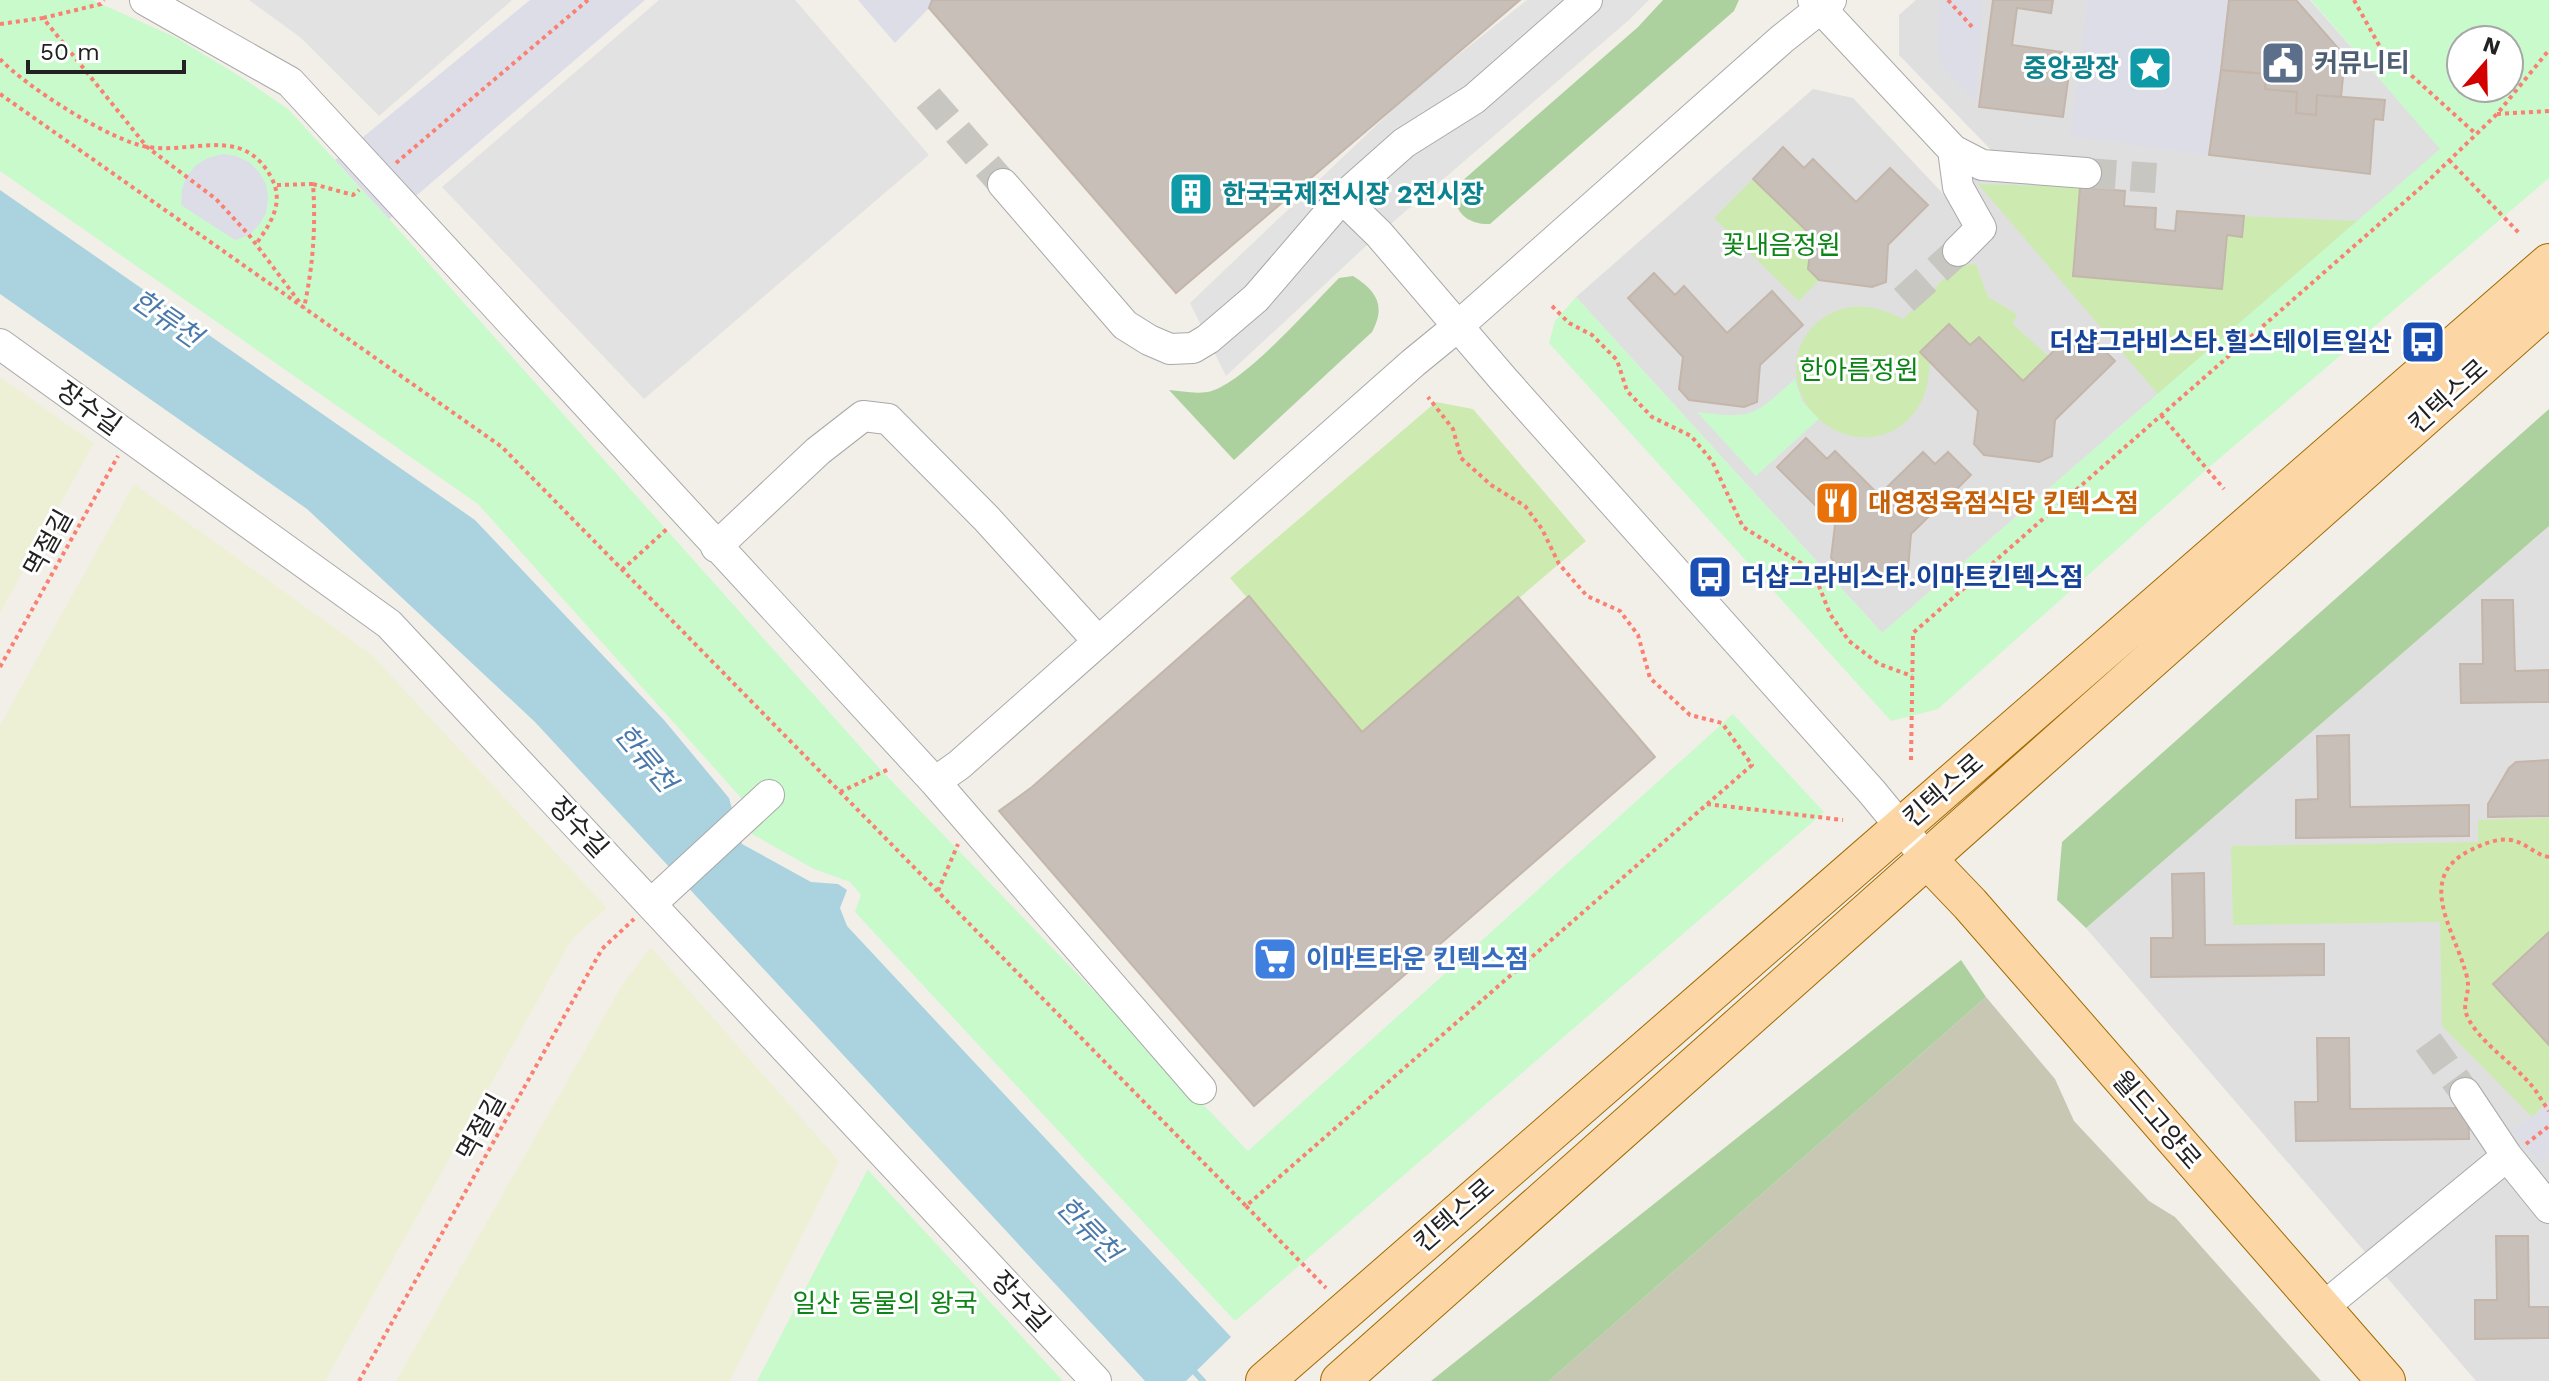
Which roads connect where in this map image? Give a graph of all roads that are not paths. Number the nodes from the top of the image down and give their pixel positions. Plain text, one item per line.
1 (145, 0) edge
2 (1587, 0) edge
3 (1822, 3) edge
4 (1953, 150) junction
5 (2086, 173) tunnel mouth
6 (1003, 184) tunnel mouth
7 (1342, 198) junction
8 (1958, 251) tunnel mouth
9 (2549, 263) edge
10 (2549, 306) edge
11 (1457, 327) junction
12 (0, 344) edge
13 (716, 547) junction
14 (1097, 640) junction
15 (935, 782) junction
16 (769, 795) dead end
17 (1901, 827) junction
18 (1927, 859) junction
19 (651, 904) junction
20 (1201, 1089) dead end
21 (2465, 1093) tunnel mouth
22 (2507, 1156) junction
23 (2549, 1208) edge
24 (2321, 1309) junction
25 (1096, 1381) edge
26 (1265, 1381) edge
27 (1340, 1381) edge
28 (2386, 1381) edge

1 - 13 street
2 - 7 street
3 - 4 street
3 - 11 street
4 - 5 street
4 - 8 street
6 - 7 street
7 - 11 street
9 - 17 main road, 킨텍스로
10 - 18 main road, 킨텍스로
11 - 14 street
11 - 17 street
12 - 19 street, 장수길
13 - 14 street
13 - 15 street
14 - 15 street
15 - 20 street
16 - 19 street
17 - 18 street
17 - 26 main road, 킨텍스로
18 - 24 main road, 월드고양로
18 - 27 main road, 킨텍스로
19 - 25 street, 장수길
21 - 22 street
22 - 23 street
22 - 24 street
24 - 28 main road, 월드고양로

